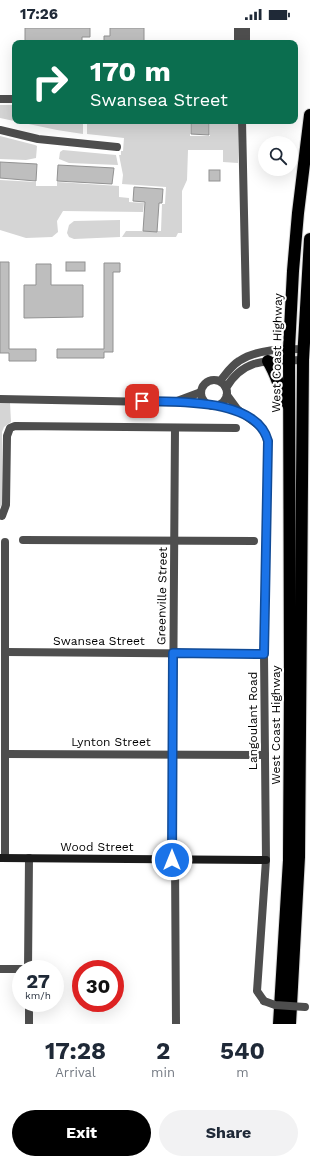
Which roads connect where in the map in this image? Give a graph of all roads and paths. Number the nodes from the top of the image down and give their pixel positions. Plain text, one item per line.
1 (238, 28) edge
2 (246, 28) edge
3 (238, 40) edge
4 (246, 40) edge
5 (0, 99) edge
6 (12, 99) edge
7 (310, 115) edge
8 (242, 124) edge
9 (0, 130) edge
10 (117, 148) dead end
11 (310, 239) edge
12 (246, 305) dead end
13 (304, 354) junction
14 (289, 355) junction
15 (268, 361) junction
16 (220, 381) junction
17 (200, 392) junction
18 (227, 392) junction
19 (0, 399) edge
20 (174, 402) junction
21 (206, 403) junction
22 (219, 405) junction
23 (289, 407) junction
24 (238, 410) junction
25 (175, 428) junction
26 (236, 428) dead end
27 (2, 516) dead end
28 (23, 540) dead end
29 (175, 541) junction
30 (254, 541) dead end
31 (5, 542) dead end
32 (6, 652) junction
33 (173, 653) junction
34 (264, 654) junction
35 (3, 711) edge
36 (5, 754) junction
37 (173, 754) junction
38 (265, 755) junction
39 (2, 858) edge
40 (29, 858) junction
41 (174, 860) junction
42 (266, 860) junction
43 (28, 960) edge
44 (0, 969) edge
45 (12, 969) edge
46 (308, 1007) edge
47 (28, 1012) edge
48 (29, 1024) edge
49 (176, 1024) edge
50 (279, 1024) edge
51 (290, 1024) edge

1 - 3 street
2 - 4 street
5 - 6 street
7 - 14 highway, West Coast Highway
8 - 12 street
9 - 10 street
11 - 13 highway, West Coast Highway
13 - 14 street
13 - 51 highway, West Coast Highway
14 - 15 street
14 - 16 street
14 - 23 highway, West Coast Highway
15 - 18 street
15 - 23 highway
16 - 17 street
16 - 18 street
17 - 20 street
17 - 21 street
18 - 22 street
18 - 24 street, Langoulant Road
19 - 20 street
20 - 21 street
21 - 22 street
22 - 24 street, Langoulant Road
23 - 50 highway, West Coast Highway
24 - 34 street, Langoulant Road
25 - 26 street
25 - 27 street
25 - 29 street, Greenville Street
28 - 29 street
29 - 30 street
29 - 33 street, Greenville Street
31 - 32 street
32 - 33 street, Swansea Street
32 - 35 street
33 - 34 street, Swansea Street
33 - 37 street, Greenville Street
34 - 38 street, Langoulant Road
35 - 36 street
36 - 37 street, Lynton Street
36 - 39 street
37 - 38 street, Lynton Street
37 - 41 street, Greenville Street
38 - 42 street, Langoulant Road
39 - 40 street, Wood Street
40 - 41 street, Wood Street
40 - 43 street
41 - 42 street, Wood Street
41 - 49 street, Greenville Street
42 - 46 street, Langoulant Road, bridge
44 - 45 street
47 - 48 street

